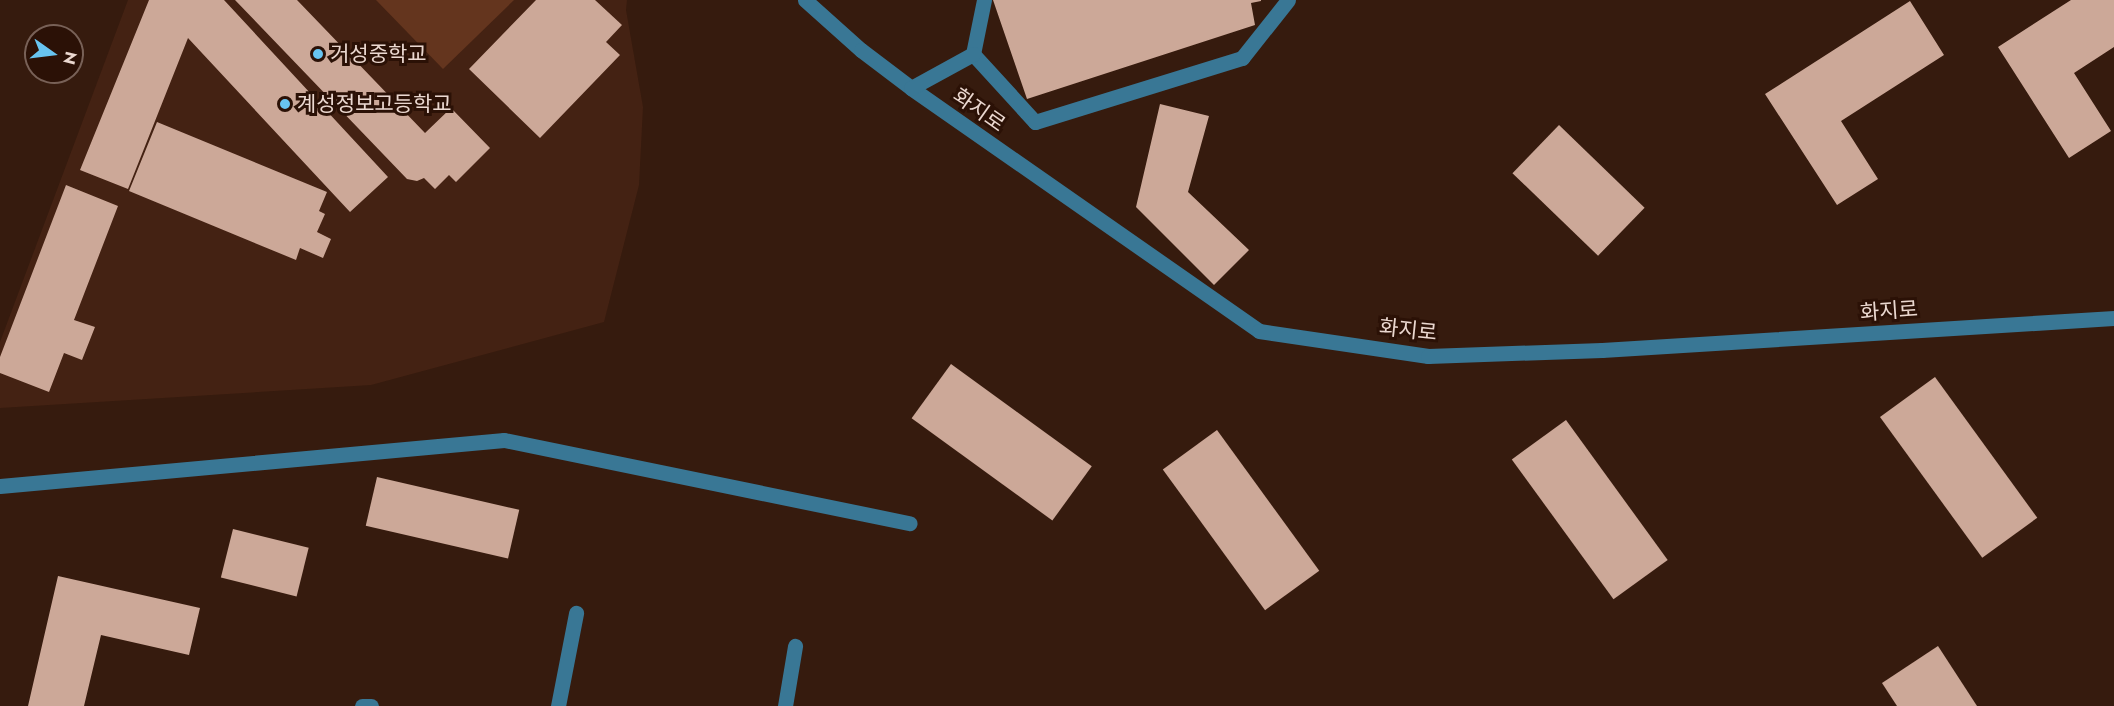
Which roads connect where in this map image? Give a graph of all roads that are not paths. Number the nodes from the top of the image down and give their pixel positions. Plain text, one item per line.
1 (805, 0) edge
2 (984, 0) edge
3 (1288, 0) edge
4 (973, 54) junction
5 (911, 88) junction
6 (2114, 318) edge
7 (0, 486) edge
8 (910, 523) dead end
9 (576, 613) dead end
10 (795, 645) dead end
11 (362, 706) edge
12 (371, 706) edge
13 (558, 706) edge
14 (785, 706) edge

1 - 5 street, 화지로
2 - 4 street
3 - 4 street
4 - 5 street
5 - 6 street, 화지로
7 - 8 street
9 - 13 street
10 - 14 street
11 - 12 street

